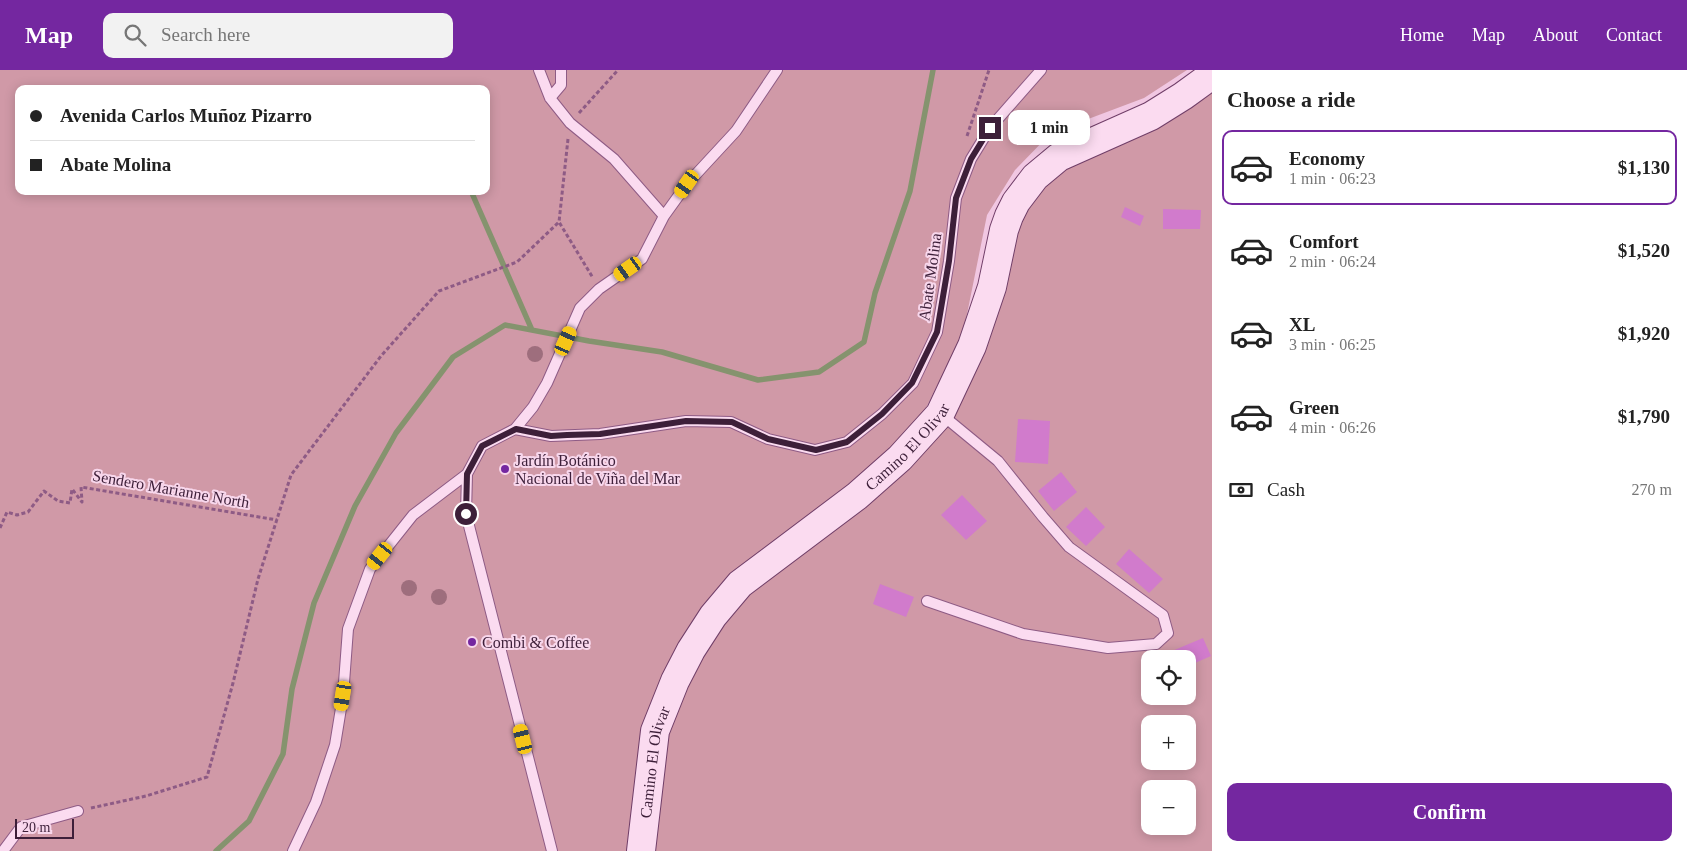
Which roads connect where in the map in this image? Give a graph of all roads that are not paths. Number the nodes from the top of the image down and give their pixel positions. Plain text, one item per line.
1 (539, 70) edge
2 (561, 70) edge
3 (777, 70) edge
4 (1041, 70) edge
5 (1212, 75) edge
6 (550, 98) junction
7 (664, 216) junction
8 (940, 414) junction
9 (516, 429) junction
10 (467, 474) junction
11 (927, 601) dead end
12 (78, 810) road end
13 (3, 851) edge
14 (293, 851) edge
15 (552, 851) edge
16 (641, 851) edge

1 - 6 lane
2 - 6 lane
3 - 7 lane
4 - 9 lane, Abate Molina
5 - 8 main road, Camino El Olivar
6 - 7 lane
7 - 9 lane
8 - 11 lane
8 - 16 main road, Camino El Olivar
9 - 10 lane
10 - 14 lane
10 - 15 lane
12 - 13 lane

